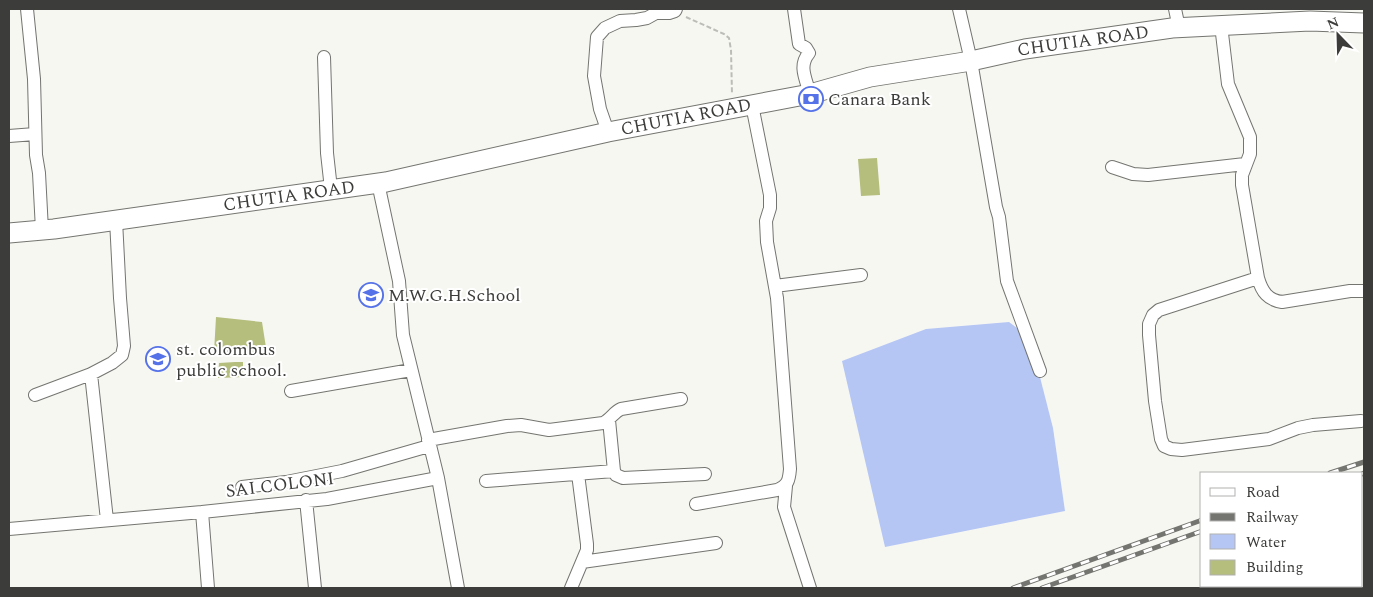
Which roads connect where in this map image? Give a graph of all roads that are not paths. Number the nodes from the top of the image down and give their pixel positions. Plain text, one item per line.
1 (27, 9) edge
2 (794, 9) edge
3 (958, 9) edge
4 (1175, 9) edge
5 (676, 10) edge
6 (1364, 23) edge
7 (1220, 26) junction
8 (1180, 28) junction
9 (324, 56) dead end
10 (971, 61) junction
11 (810, 94) junction
12 (752, 105) junction
13 (608, 132) junction
14 (35, 134) junction
15 (9, 136) edge
16 (1246, 164) junction
17 (1112, 167) dead end
18 (378, 183) junction
19 (331, 190) junction
20 (116, 220) junction
21 (42, 230) junction
22 (9, 233) edge
23 (861, 275) dead end
24 (1258, 278) junction
25 (775, 286) junction
26 (1364, 292) edge
27 (411, 370) junction
28 (1040, 370) dead end
29 (91, 374) junction
30 (291, 391) dead end
31 (35, 395) dead end
32 (680, 399) dead end
33 (609, 420) junction
34 (1361, 421) dead end
35 (428, 443) junction
36 (614, 471) junction
37 (578, 474) junction
38 (704, 474) dead end
39 (438, 478) junction
40 (486, 481) dead end
41 (786, 486) junction
42 (242, 487) dead end
43 (306, 500) junction
44 (696, 504) dead end
45 (202, 512) junction
46 (107, 520) junction
47 (9, 530) edge
48 (716, 543) dead end
49 (582, 562) junction
50 (208, 588) edge
51 (315, 588) edge
52 (458, 588) edge
53 (571, 588) edge
54 (810, 588) edge

1 - 14 street
2 - 11 street
3 - 10 street
4 - 8 street
5 - 13 street
6 - 7 street, CHUTIA ROAD
7 - 8 street, CHUTIA ROAD
7 - 16 street
8 - 10 street, CHUTIA ROAD
9 - 19 street
10 - 11 street, CHUTIA ROAD
10 - 28 street
11 - 12 street, CHUTIA ROAD
12 - 13 street, CHUTIA ROAD
12 - 25 street
13 - 18 street, CHUTIA ROAD
14 - 15 street
14 - 21 street
16 - 17 street
16 - 24 street
18 - 19 street, CHUTIA ROAD
18 - 27 street
19 - 20 street, CHUTIA ROAD
20 - 21 street, CHUTIA ROAD
20 - 29 street
21 - 22 street, CHUTIA ROAD
23 - 25 street
24 - 26 street
24 - 34 street
25 - 41 street
27 - 30 street
27 - 35 street
29 - 31 street
29 - 46 street
32 - 33 street
33 - 35 street
33 - 36 street
35 - 39 street
35 - 42 street
36 - 37 street
36 - 38 street
37 - 40 street
37 - 49 street
39 - 43 street, SAI COLONI
39 - 52 street
41 - 44 street
41 - 54 street
43 - 45 street, SAI COLONI
43 - 51 street
45 - 46 street, SAI COLONI
45 - 50 street
46 - 47 street, SAI COLONI
48 - 49 street
49 - 53 street

